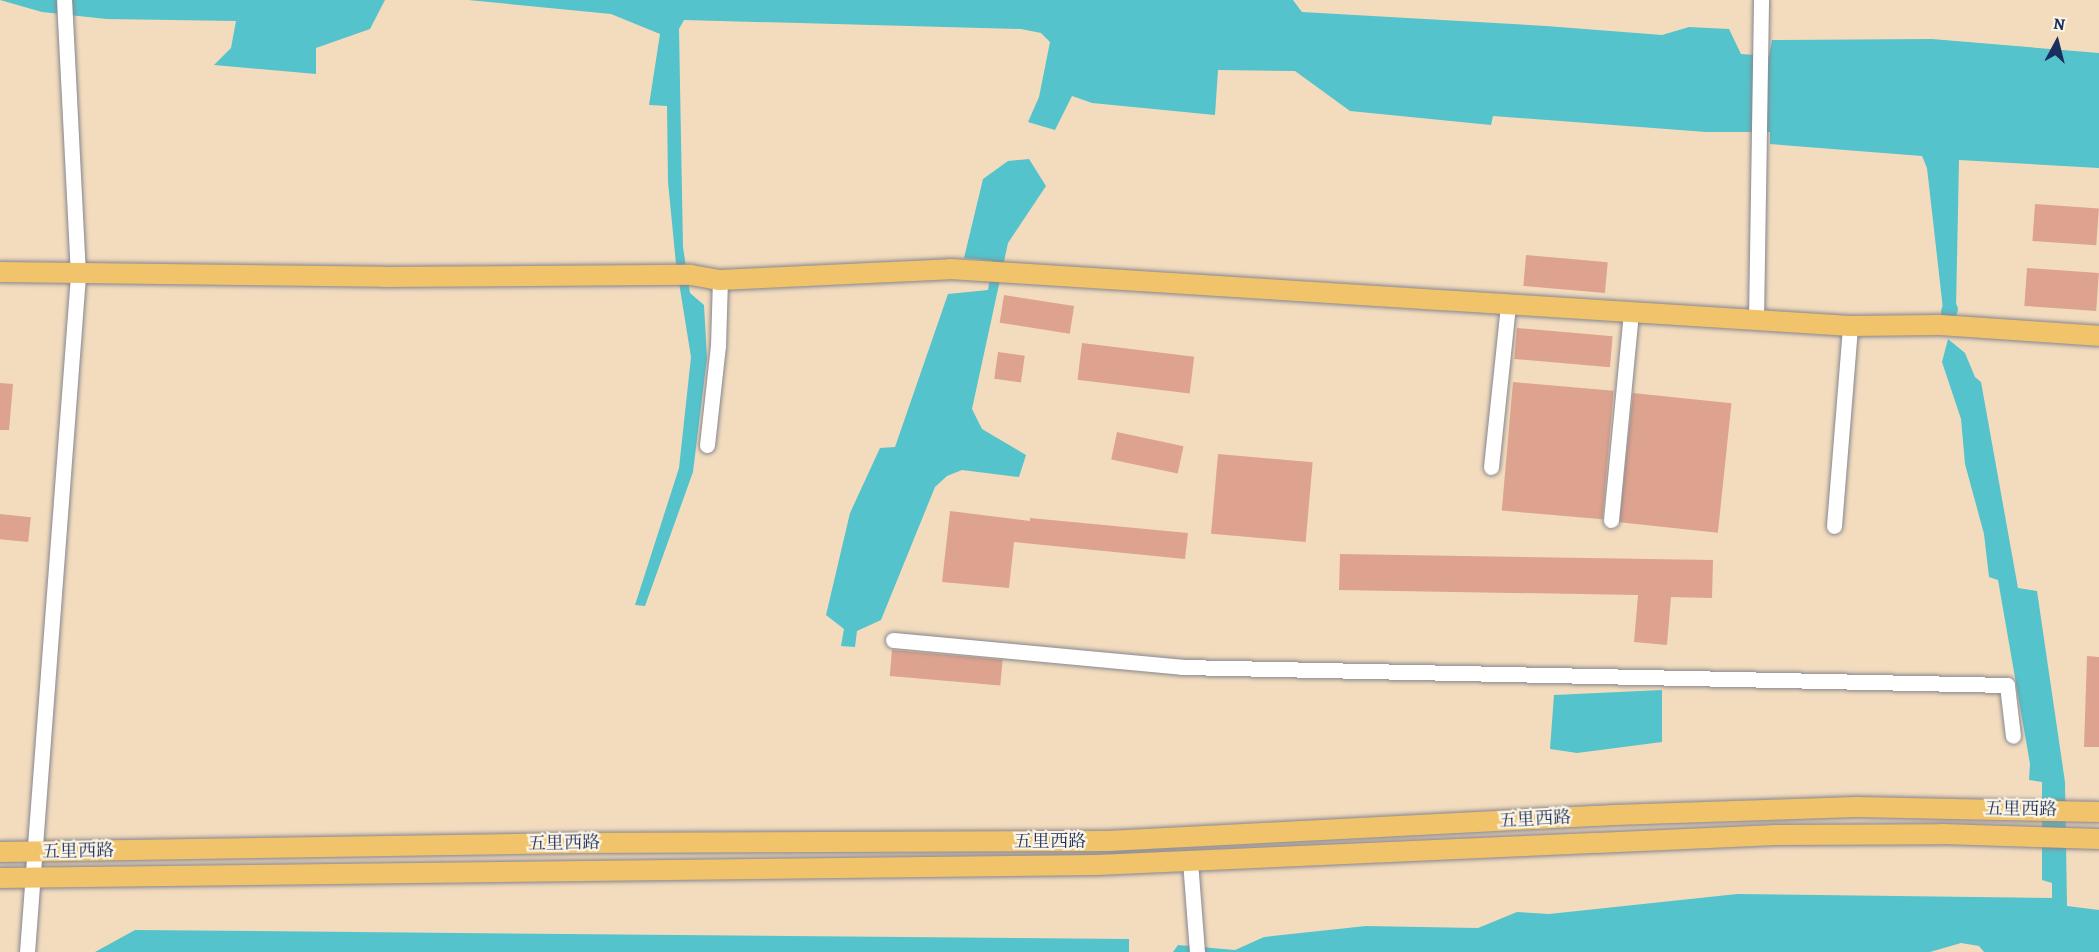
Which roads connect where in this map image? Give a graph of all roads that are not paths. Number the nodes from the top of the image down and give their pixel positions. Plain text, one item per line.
1 (64, 0) edge
2 (1761, 0) edge
3 (0, 272) edge
4 (78, 275) junction
5 (720, 280) junction
6 (1508, 304) junction
7 (1631, 312) junction
8 (1756, 320) junction
9 (1850, 326) junction
10 (2099, 336) edge
11 (707, 445) dead end
12 (1491, 467) dead end
13 (1611, 520) dead end
14 (1834, 526) dead end
15 (893, 640) dead end
16 (2013, 736) dead end
17 (2099, 812) edge
18 (2099, 839) edge
19 (33, 851) junction
20 (0, 852) edge
21 (1191, 861) junction
22 (0, 878) edge
23 (31, 878) junction
24 (1196, 946) edge
25 (27, 952) edge

1 - 4 street
2 - 8 street
3 - 4 main road
4 - 5 main road
4 - 19 street
5 - 6 main road
5 - 11 street
6 - 7 main road
6 - 12 street
7 - 8 main road
7 - 13 street
8 - 9 main road
9 - 10 main road
9 - 14 street
15 - 16 street
17 - 19 main road, 五里西路
18 - 21 main road, 五里西路
19 - 20 main road, 五里西路
19 - 23 street
21 - 23 main road, 五里西路
21 - 24 street
22 - 23 main road, 五里西路
23 - 25 street

